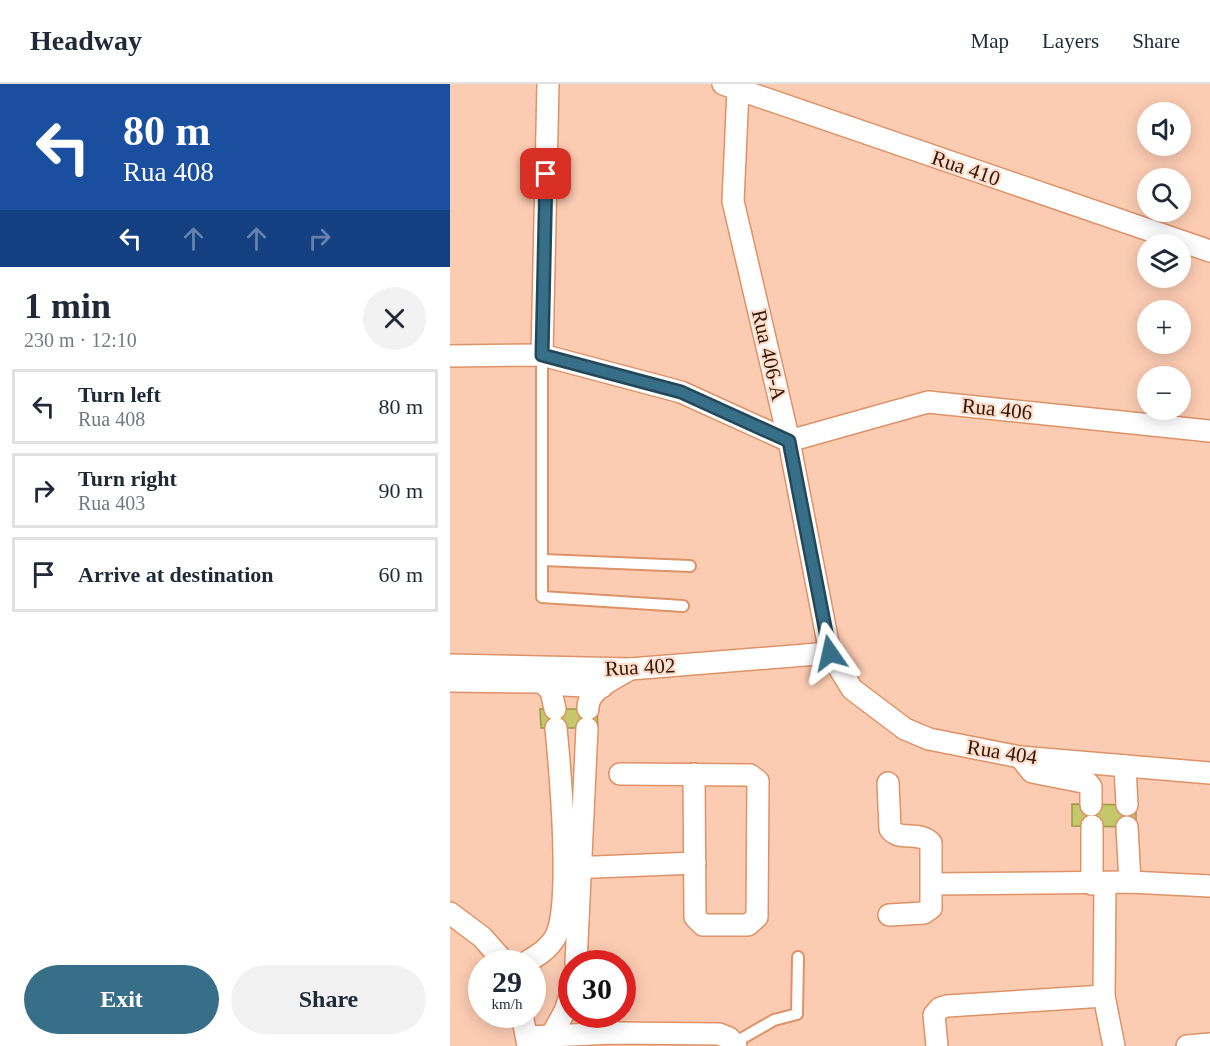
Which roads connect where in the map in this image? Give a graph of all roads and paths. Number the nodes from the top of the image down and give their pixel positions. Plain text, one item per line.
1 (548, 84) edge
2 (730, 87) edge
3 (1210, 251) edge
4 (542, 355) junction
5 (450, 356) edge
6 (1210, 431) edge
7 (789, 441) junction
8 (543, 560) junction
9 (690, 566) dead end
10 (683, 606) dead end
11 (830, 653) junction
12 (450, 665) edge
13 (630, 669) junction
14 (450, 681) edge
15 (546, 684) junction
16 (602, 687) junction
17 (1020, 757) junction
18 (1210, 773) edge
19 (620, 774) dead end
20 (694, 774) junction
21 (1126, 774) junction
22 (888, 783) dead end
23 (1088, 783) junction
24 (1091, 804) dead end
25 (1127, 805) dead end
26 (1092, 826) dead end
27 (1128, 827) dead end
28 (695, 863) junction
29 (573, 868) junction
30 (1130, 882) junction
31 (932, 884) junction
32 (1098, 884) junction
33 (1210, 886) edge
34 (450, 913) edge
35 (889, 915) dead end
36 (494, 950) edge
37 (544, 950) edge
38 (576, 950) edge
39 (798, 957) dead end
40 (1104, 996) junction
41 (558, 1024) edge
42 (610, 1028) edge
43 (614, 1033) junction
44 (550, 1038) junction
45 (528, 1042) edge
46 (1210, 1044) edge
47 (735, 1045) edge
48 (937, 1046) edge
49 (1114, 1046) edge
50 (1186, 1046) edge

1 - 4 street
2 - 3 street, Rua 410
2 - 7 street, Rua 406-A
4 - 5 street
4 - 7 street
4 - 8 lane
6 - 7 street, Rua 406
7 - 11 street, Rua 406-A
8 - 9 lane
8 - 10 lane
11 - 13 street, Rua 402
11 - 17 street, Rua 404
12 - 13 street, Rua 402
13 - 16 street
14 - 15 street
15 - 16 street
15 - 29 street
16 - 29 street
17 - 21 street, Rua 404
17 - 23 street
18 - 21 street, Rua 404
19 - 20 street
20 - 28 street
20 - 28 street
21 - 23 street
21 - 25 street
22 - 31 street
23 - 24 street
26 - 32 street
27 - 30 street
28 - 29 street
29 - 37 street
29 - 38 street
30 - 32 street
30 - 33 street
31 - 32 street
31 - 35 street
32 - 40 street
34 - 36 street
39 - 47 lane
40 - 48 street
40 - 49 street
41 - 44 street
42 - 43 street
43 - 44 street
43 - 47 street
44 - 45 street
46 - 50 street

